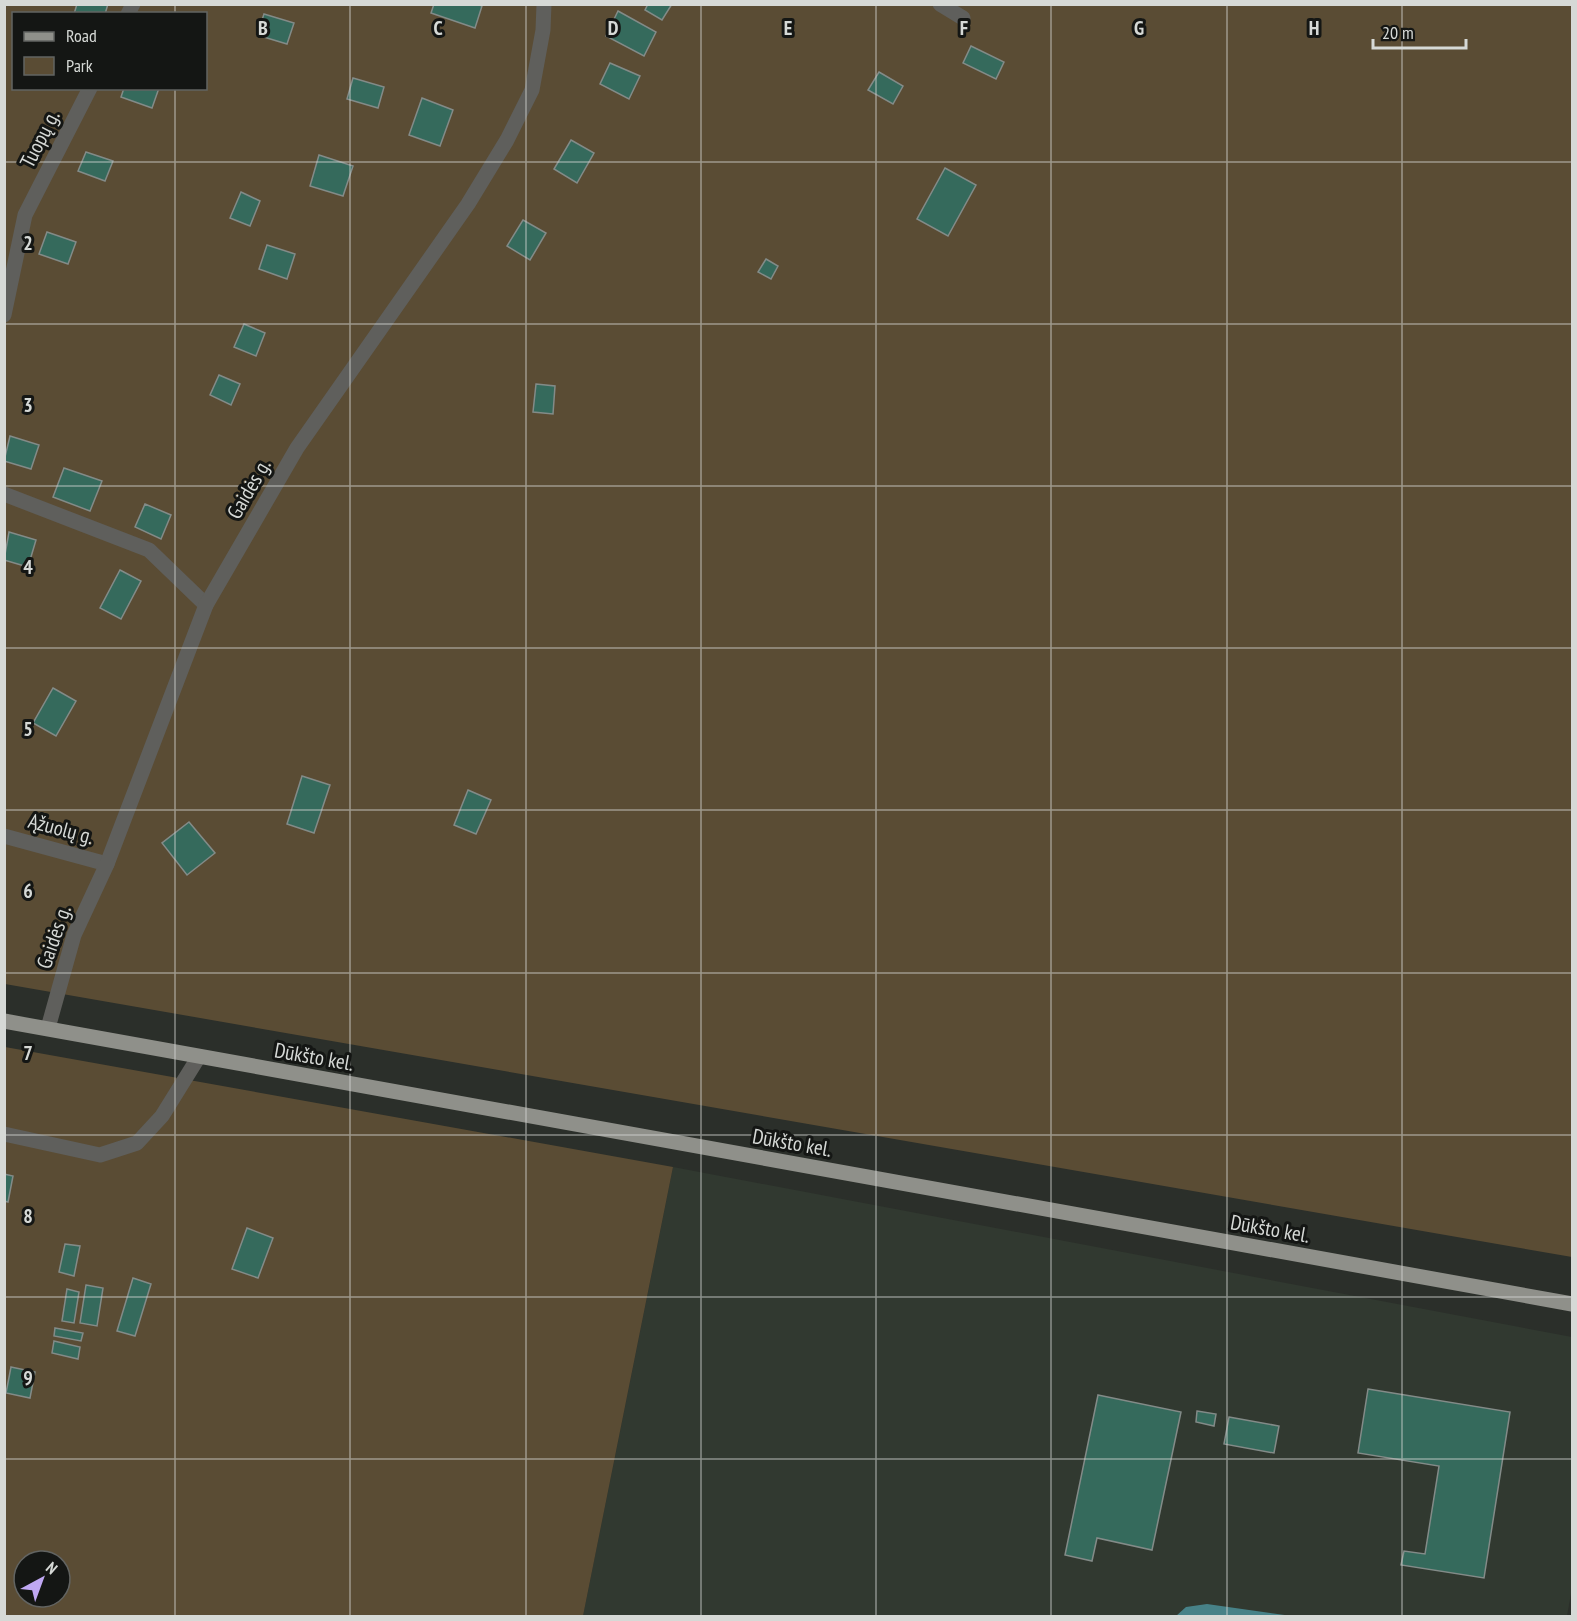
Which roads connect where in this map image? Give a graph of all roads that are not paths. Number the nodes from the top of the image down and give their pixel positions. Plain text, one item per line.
1 (544, 4) edge
2 (940, 4) edge
3 (963, 18) dead end
4 (89, 90) edge
5 (4, 315) edge
6 (4, 494) edge
7 (206, 605) junction
8 (4, 836) edge
9 (107, 864) junction
10 (4, 1021) edge
11 (48, 1028) junction
12 (198, 1058) junction
13 (4, 1134) edge
14 (1572, 1304) edge

1 - 7 street, Gaidės g.
2 - 3 street
4 - 5 street, Tuopų g.
6 - 7 street
7 - 9 street, Gaidės g.
8 - 9 street, Ąžuolų g.
9 - 11 street, Gaidės g.
10 - 11 main road, Dūkšto kel.
11 - 12 main road, Dūkšto kel.
12 - 13 street
12 - 14 main road, Dūkšto kel.

